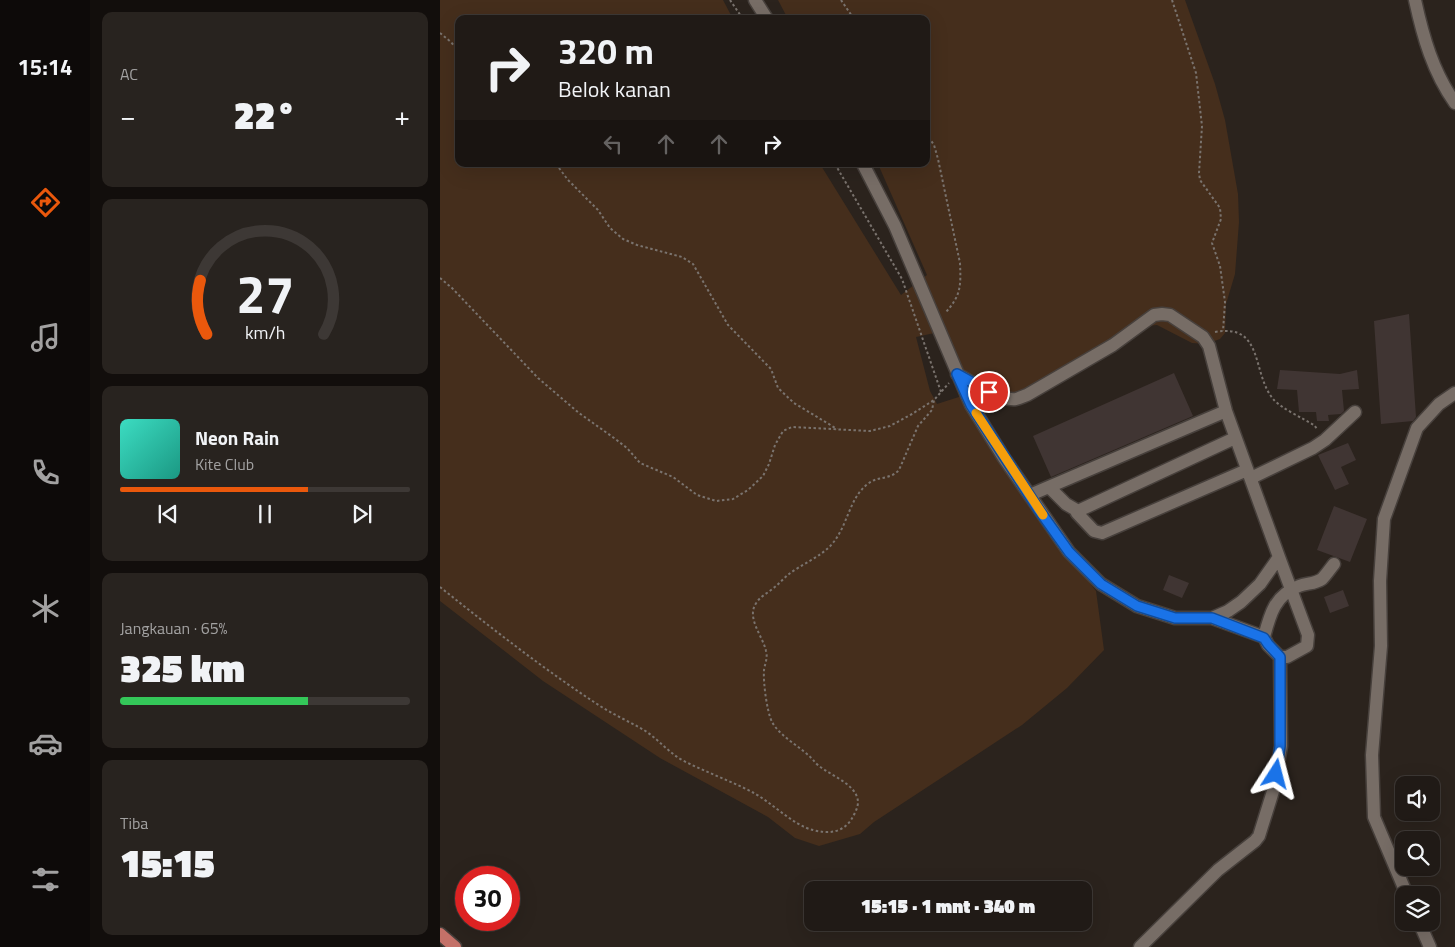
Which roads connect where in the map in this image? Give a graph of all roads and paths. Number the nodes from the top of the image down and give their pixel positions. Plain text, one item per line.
1 (730, 0) edge
2 (755, 0) edge
3 (841, 0) edge
4 (1172, 0) edge
5 (1415, 0) edge
6 (740, 15) edge
7 (764, 15) edge
8 (851, 15) edge
9 (440, 33) edge
10 (455, 47) edge
11 (1455, 103) edge
12 (930, 139) edge
13 (558, 167) edge
14 (838, 167) edge
15 (865, 167) edge
16 (440, 278) edge
17 (936, 322) junction
18 (1224, 331) junction
19 (1214, 333) dead end
20 (957, 374) junction
21 (941, 392) junction
22 (1455, 393) edge
23 (934, 400) junction
24 (1226, 411) junction
25 (1356, 412) dead end
26 (839, 430) junction
27 (1235, 438) junction
28 (1324, 440) junction
29 (1249, 474) junction
30 (1049, 487) junction
31 (1030, 495) junction
32 (1078, 511) junction
33 (1279, 557) junction
34 (1334, 564) dead end
35 (440, 587) edge
36 (1292, 590) junction
37 (1212, 618) junction
38 (1264, 638) junction
39 (1280, 657) junction
40 (1403, 886) edge
41 (1423, 931) edge
42 (440, 934) edge
43 (455, 947) edge
44 (1140, 947) edge
45 (1430, 947) edge

1 - 6 path
2 - 7 street
3 - 8 path
4 - 18 path
5 - 11 street
9 - 10 path
12 - 17 path
13 - 26 path
14 - 21 path
15 - 17 street
16 - 26 path
17 - 20 street
18 - 19 path
18 - 28 path
20 - 21 path
20 - 24 street
20 - 31 street
21 - 23 path
22 - 40 street
23 - 26 path
23 - 35 path
24 - 27 street
24 - 30 street
25 - 28 street
27 - 29 street
27 - 32 street
28 - 29 street
29 - 32 street
29 - 33 street
30 - 31 street
30 - 32 street
31 - 37 street
33 - 36 street
33 - 37 street
34 - 36 street
36 - 38 street
36 - 39 street
37 - 38 street
38 - 39 street
39 - 44 street
41 - 45 street
42 - 43 main road

